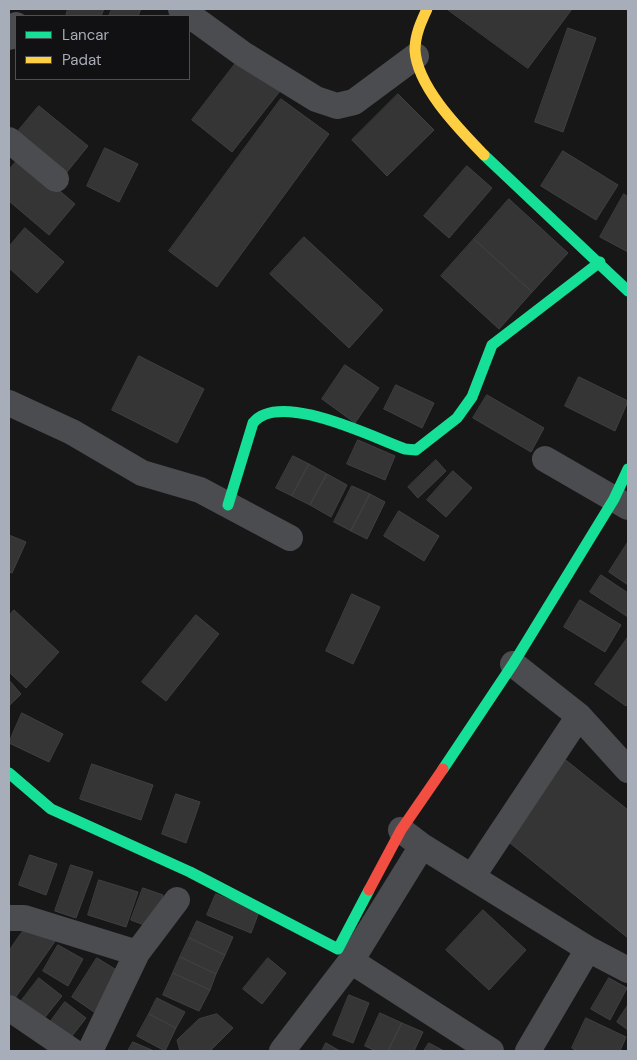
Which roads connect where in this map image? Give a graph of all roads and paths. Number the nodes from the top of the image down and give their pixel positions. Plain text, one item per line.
1 (427, 9) edge
2 (190, 16) edge
3 (416, 56) junction
4 (9, 140) edge
5 (56, 179) dead end
6 (600, 262) junction
7 (628, 291) edge
8 (9, 403) edge
9 (545, 460) dead end
10 (628, 469) edge
11 (621, 503) edge
12 (228, 505) junction
13 (290, 538) dead end
14 (513, 664) junction
15 (579, 716) junction
16 (628, 770) edge
17 (9, 773) edge
18 (402, 830) junction
19 (422, 846) junction
20 (472, 877) junction
21 (177, 900) dead end
22 (9, 918) edge
23 (593, 952) junction
24 (137, 953) junction
25 (351, 961) junction
26 (628, 970) edge
27 (9, 1008) edge
28 (72, 1051) edge
29 (90, 1051) edge
30 (282, 1051) edge
31 (491, 1051) edge
32 (528, 1051) edge
33 (547, 1051) edge

1 - 3 street
2 - 3 street
3 - 6 street
4 - 5 street
6 - 7 street
6 - 12 street
8 - 12 street
9 - 11 street
10 - 11 street
11 - 14 street
12 - 13 street
14 - 15 street
14 - 18 street
15 - 16 street
15 - 20 street
17 - 18 street
18 - 19 street
19 - 20 street
19 - 25 street
20 - 23 street
21 - 24 street
22 - 24 street
23 - 26 street
23 - 32 street
23 - 33 street
24 - 29 street
25 - 30 street
25 - 31 street
27 - 28 street

